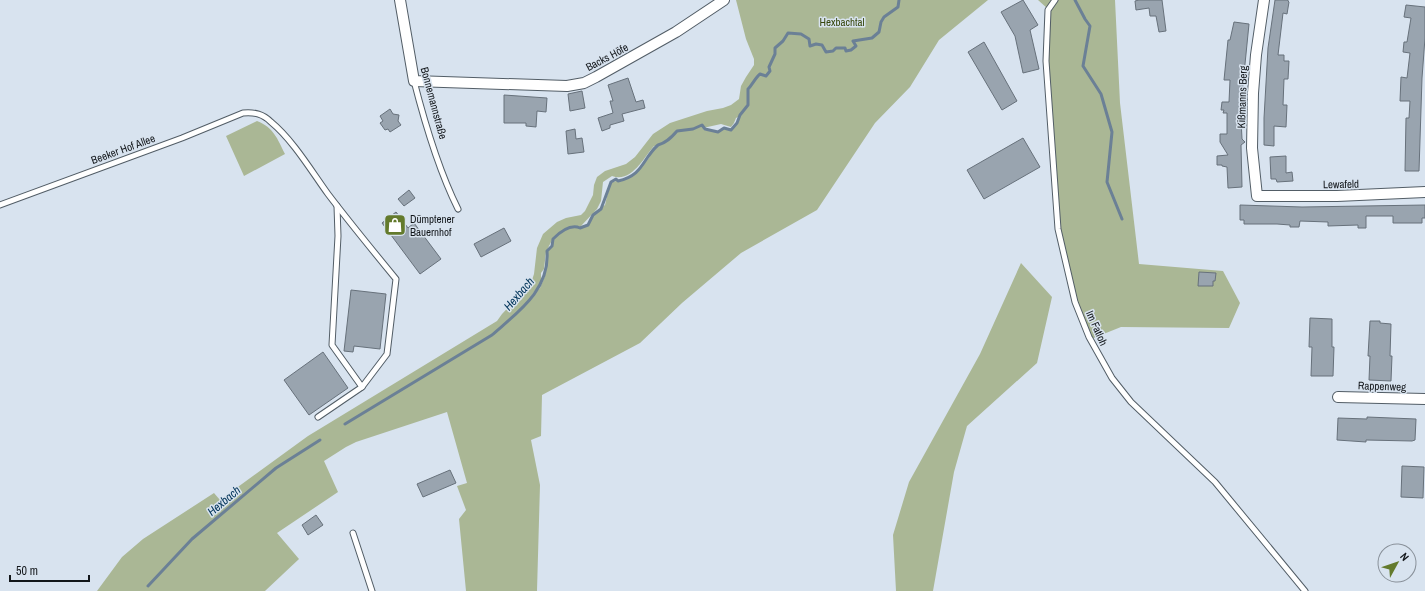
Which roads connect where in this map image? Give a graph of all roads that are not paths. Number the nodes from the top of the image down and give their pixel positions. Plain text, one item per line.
1 (400, 0) edge
2 (724, 0) edge
3 (1055, 0) edge
4 (1264, 0) edge
5 (414, 81) junction
6 (1425, 192) edge
7 (1257, 196) joint
8 (0, 205) edge
9 (337, 206) junction
10 (458, 209) dead end
11 (362, 387) junction
12 (1338, 397) dead end
13 (1425, 399) edge
14 (318, 417) dead end
15 (353, 533) dead end
16 (372, 591) edge
17 (1305, 591) edge

1 - 5 street, Bonnemannstraße
2 - 5 street, Backs Höfe
3 - 17 lane, Im Fatloh
4 - 7 street, Kißmanns Berg
5 - 10 lane, Bonnemannstraße
6 - 7 street, Lewafeld
8 - 9 lane, Beeker Hof Allee
9 - 11 lane
9 - 11 lane
11 - 14 lane
12 - 13 street, Rappenweg
15 - 16 lane

